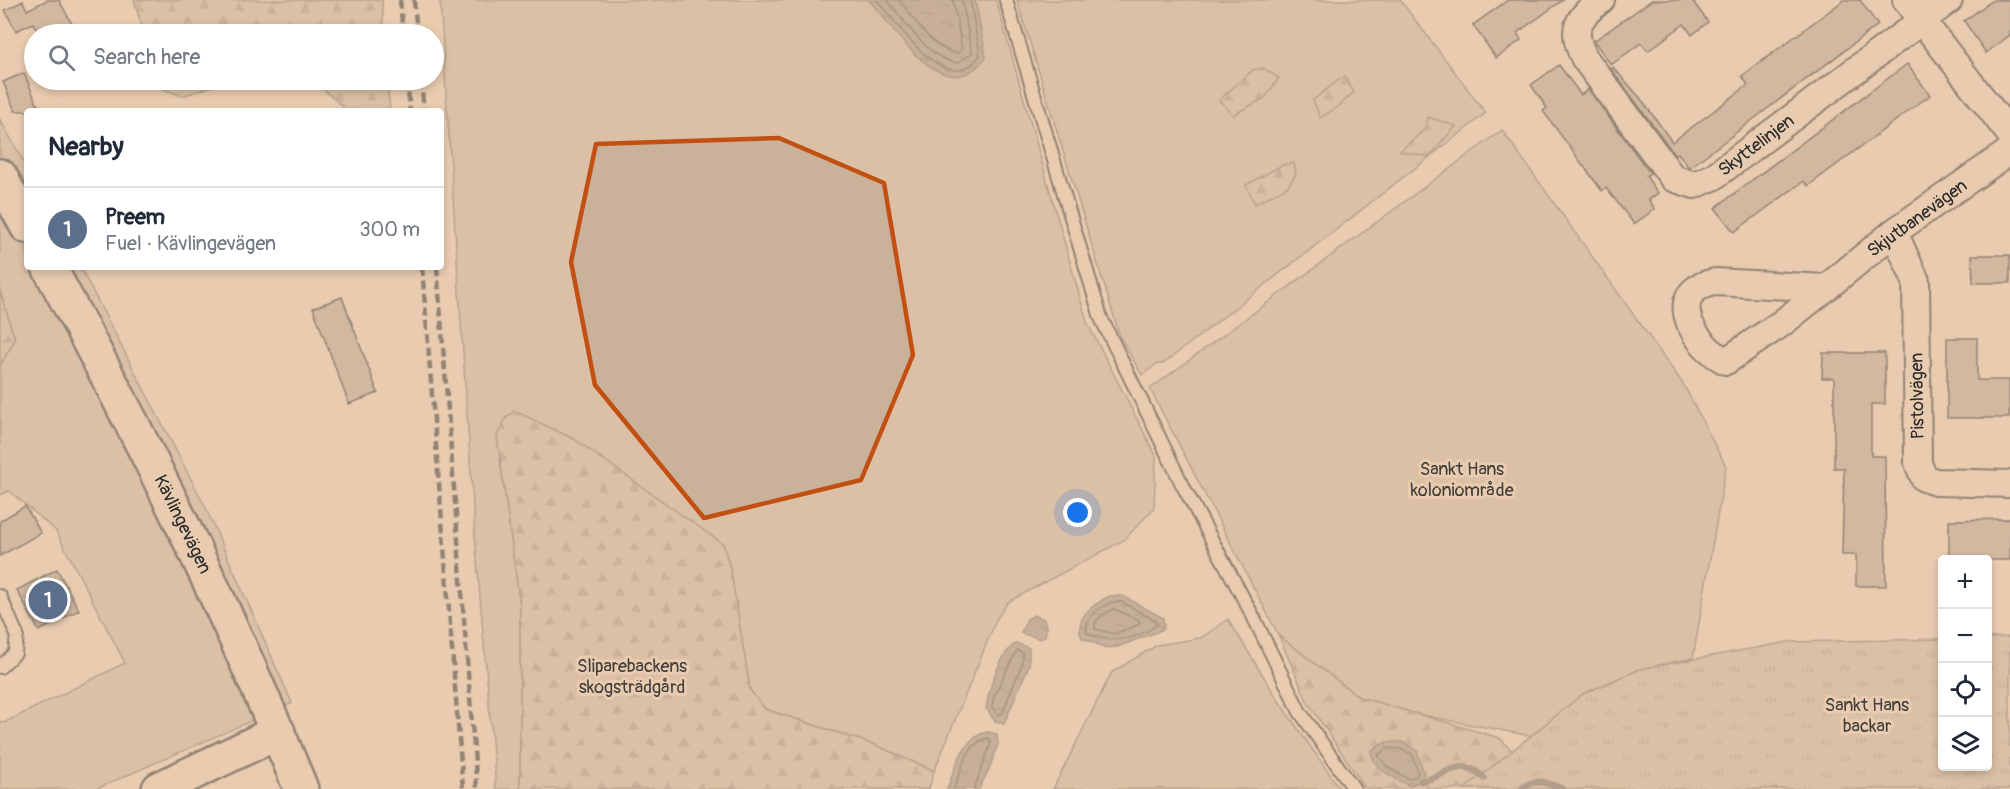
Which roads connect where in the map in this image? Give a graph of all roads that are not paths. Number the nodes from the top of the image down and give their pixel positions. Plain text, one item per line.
1 (1005, 0) edge
2 (1601, 0) edge
3 (1906, 0) edge
4 (1949, 0) edge
5 (1922, 21) junction
6 (2010, 134) edge
7 (2010, 151) edge
8 (0, 176) edge
9 (24, 220) edge
10 (1894, 232) junction
11 (52, 270) edge
12 (1826, 288) junction
13 (2010, 484) edge
14 (0, 596) edge
15 (0, 667) edge
16 (278, 732) junction
17 (159, 789) edge
18 (301, 789) edge
19 (1354, 789) edge

1 - 19 lane
2 - 5 street, Skyttelinjen
3 - 5 street
4 - 5 street, Skyttelinjen
5 - 6 street
7 - 10 street, Skjutbanevägen
8 - 9 main road
10 - 12 street, Skjutbanevägen
10 - 13 street, Pistolvägen
11 - 16 main road, Kävlingevägen
12 - 12 street, Skjutbanevägen
14 - 15 lane
16 - 17 main road
16 - 18 main road, Kävlingevägen

